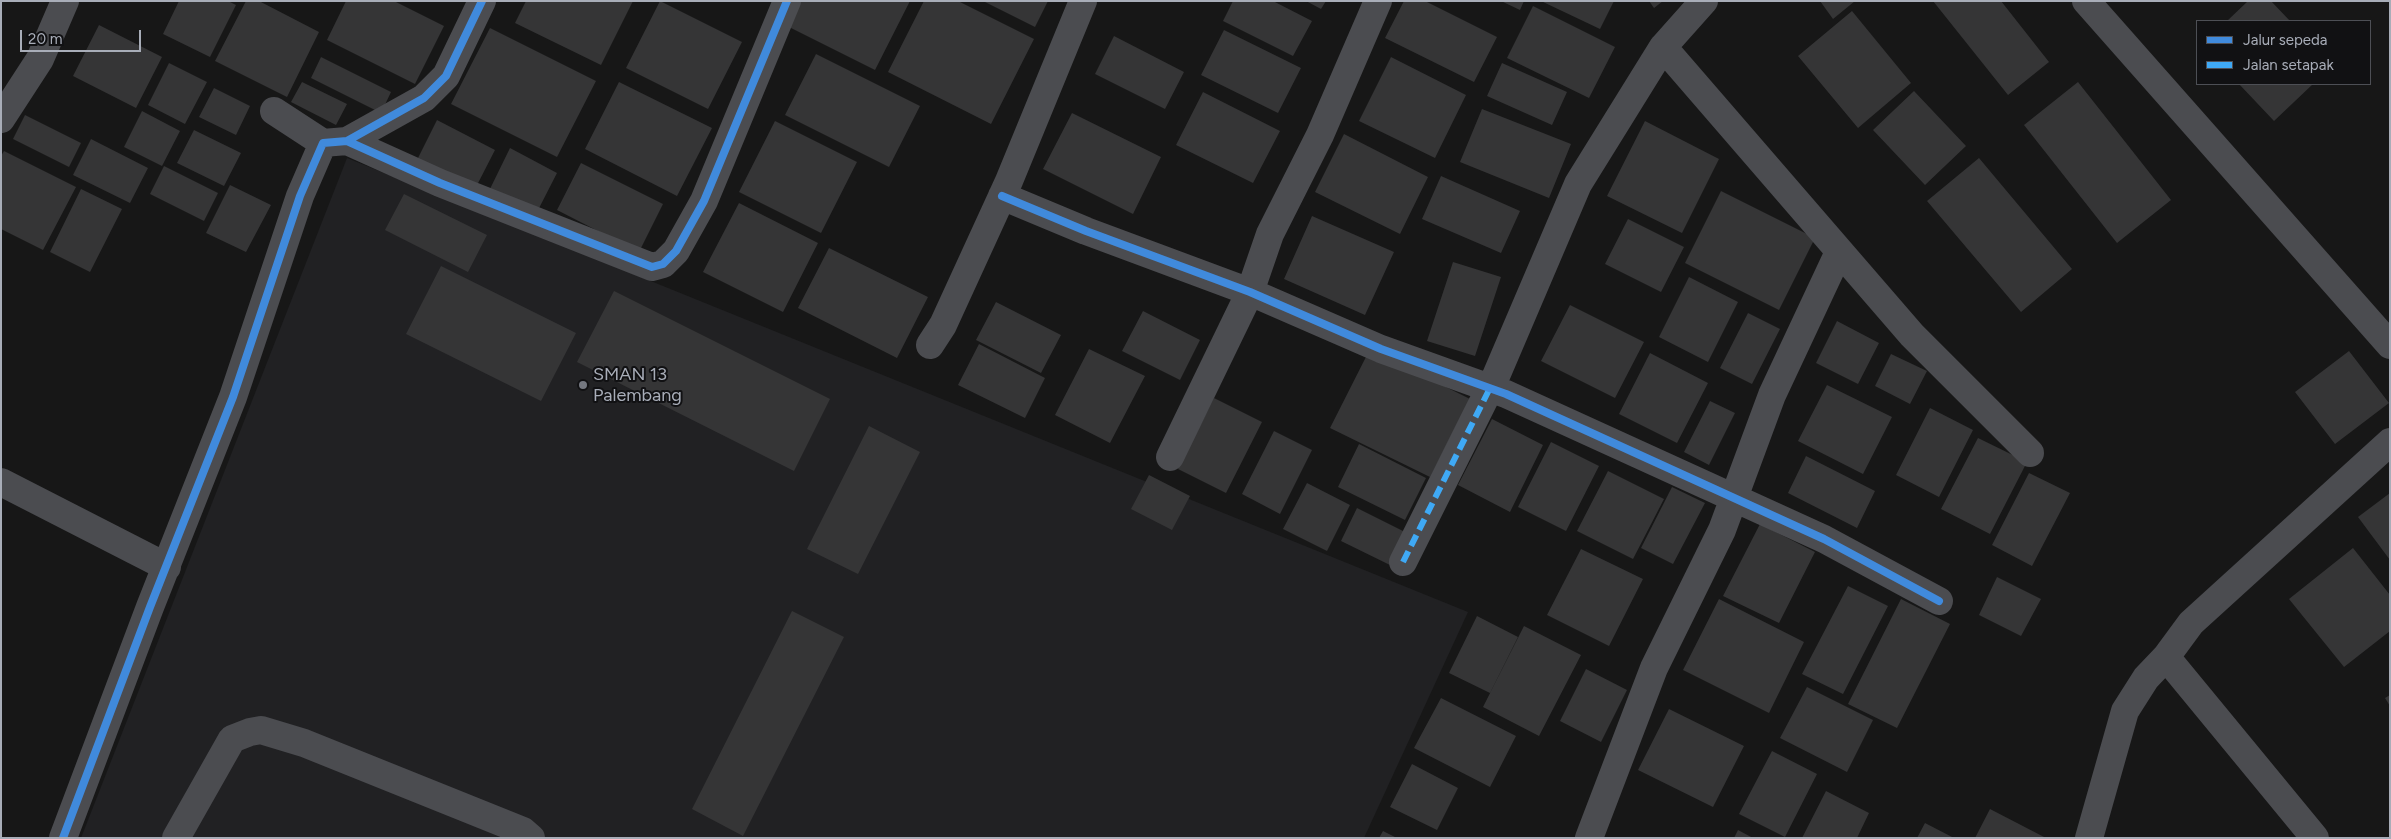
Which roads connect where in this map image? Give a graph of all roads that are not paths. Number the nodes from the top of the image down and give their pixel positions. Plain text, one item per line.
1 (65, 1) edge
2 (482, 1) edge
3 (787, 1) edge
4 (1083, 1) edge
5 (1378, 1) edge
6 (1704, 1) edge
7 (2086, 1) edge
8 (1663, 47) junction
9 (274, 111) dead end
10 (1, 119) edge
11 (335, 142) junction
12 (1002, 196) junction
13 (1840, 252) junction
14 (1250, 292) junction
15 (930, 345) dead end
16 (2390, 345) edge
17 (1490, 388) junction
18 (2390, 442) edge
19 (2030, 453) dead end
20 (1170, 457) dead end
21 (1, 482) edge
22 (1734, 498) junction
23 (1403, 562) dead end
24 (167, 567) junction
25 (1940, 601) dead end
26 (2166, 657) junction
27 (63, 838) edge
28 (176, 838) edge
29 (531, 838) edge
30 (1589, 838) edge
31 (2089, 838) edge
32 (2315, 838) edge

1 - 10 street
2 - 11 street
3 - 11 street
4 - 12 street
5 - 14 street
6 - 8 street
7 - 16 street
8 - 13 street
8 - 17 street
9 - 11 street
11 - 24 street
12 - 14 street
12 - 15 street
13 - 19 street
13 - 22 street
14 - 17 street
14 - 20 street
17 - 22 street
17 - 23 street
18 - 26 street
21 - 24 street
22 - 25 street
22 - 30 street
24 - 27 street
26 - 31 street
26 - 32 street
28 - 29 street

